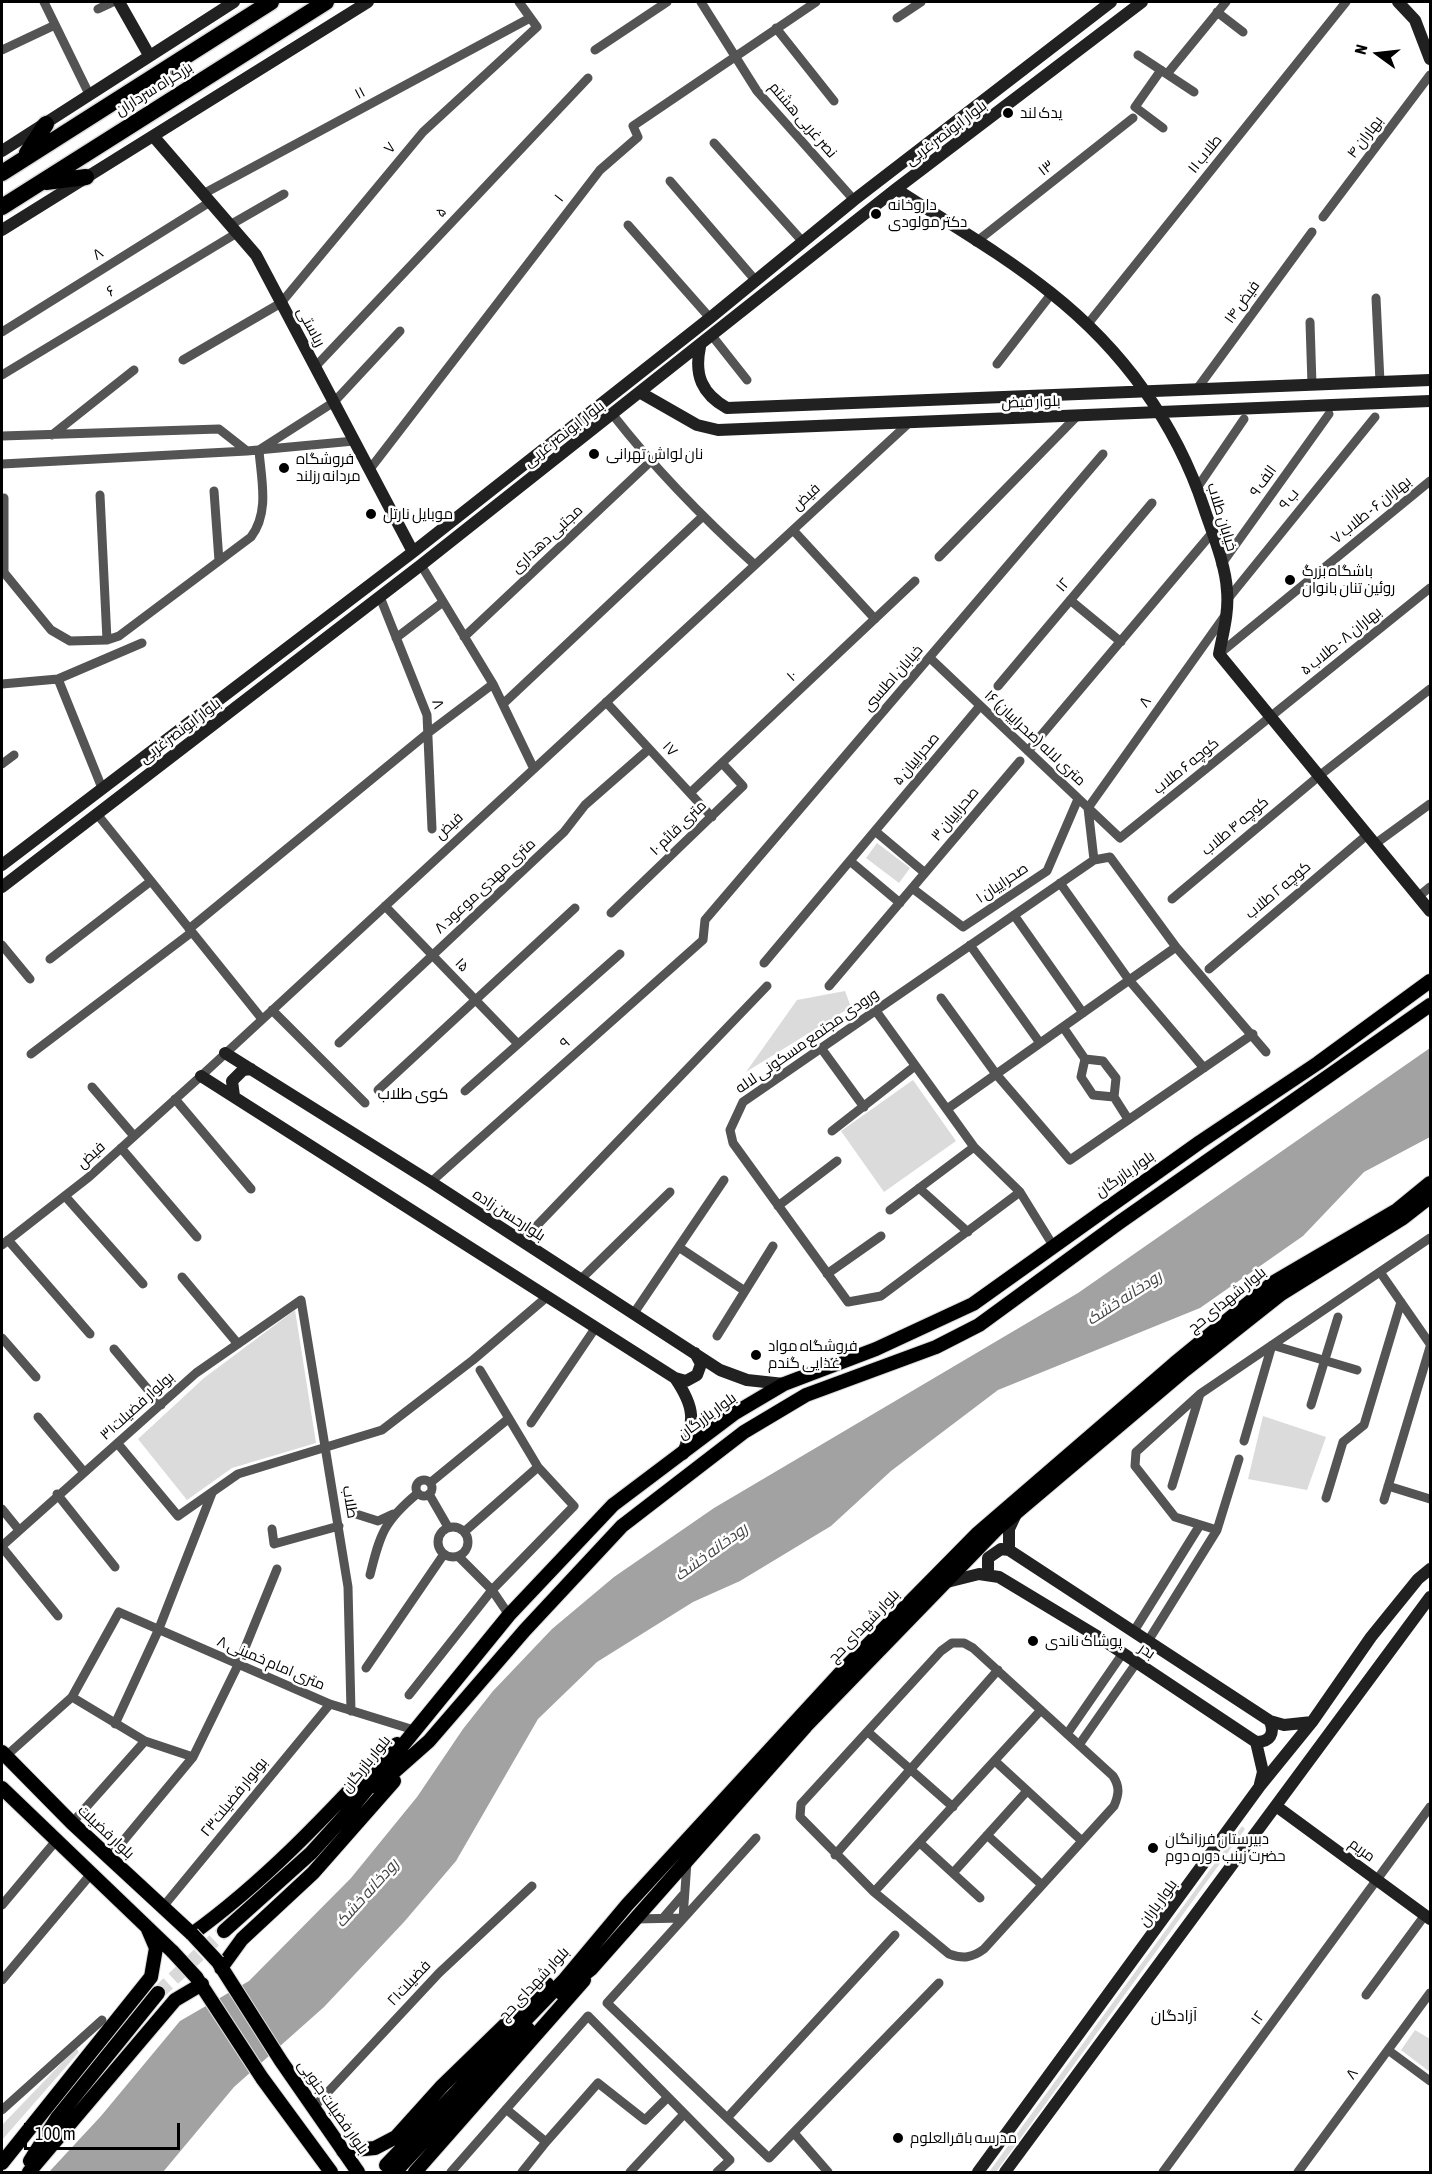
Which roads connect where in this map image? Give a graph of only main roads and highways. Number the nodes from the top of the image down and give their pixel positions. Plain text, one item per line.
1 (271, 2) edge
2 (326, 2) edge
3 (46, 124) road end
4 (24, 158) junction
5 (2, 173) edge
6 (86, 177) road end
7 (39, 183) junction
8 (2, 207) edge
9 (1431, 981) edge
10 (1431, 1005) edge
11 (1200, 1142) junction
12 (1207, 1161) junction
13 (1431, 1183) edge
14 (1431, 1197) edge
15 (414, 1731) junction
16 (429, 1741) junction
17 (4, 1754) edge
18 (2, 1788) edge
19 (350, 1810) junction
20 (147, 1927) junction
21 (224, 1931) tunnel mouth
22 (192, 1934) junction
23 (581, 1957) junction
24 (221, 1968) junction
25 (591, 1969) junction
26 (202, 1984) junction
27 (158, 1993) tunnel mouth
28 (57, 2118) junction
29 (343, 2151) junction
30 (2, 2163) edge
31 (2, 2169) edge
32 (327, 2169) edge
33 (390, 2169) edge
34 (22, 2172) edge
35 (29, 2172) edge
36 (358, 2172) edge
37 (416, 2172) edge

1 - 4 highway, بزرگراه سرداران
2 - 7 highway, بزرگراه سرداران
3 - 4 highway
4 - 5 highway, بزرگراه سرداران
6 - 7 highway
7 - 8 highway, بزرگراه سرداران
9 - 11 main road, بلوار بازرگان
10 - 12 main road, بلوار بازرگان
11 - 12 main road
11 - 15 main road, بلوار بازرگان
12 - 16 main road, بلوار بازرگان
13 - 23 main road, بلوار شهدای حج
14 - 25 main road, بلوار شهدای حج
15 - 19 main road, بلوار بازرگان
15 - 22 main road
16 - 19 main road, بلوار بازرگان
16 - 24 main road
17 - 22 main road, بلوار فضیلت
18 - 20 main road
19 - 21 main road
20 - 26 main road, bridge
20 - 30 main road
22 - 24 main road, بلوار فضیلت, bridge
23 - 29 main road
23 - 33 main road, بلوار شهدای حج
24 - 29 main road, بلوار فضیلت جنوبی
25 - 33 main road, بلوار شهدای حج
25 - 37 main road
26 - 32 main road
26 - 35 main road
27 - 28 main road
28 - 31 main road
28 - 34 main road
29 - 36 main road, بلوار فضیلت جنوبی

